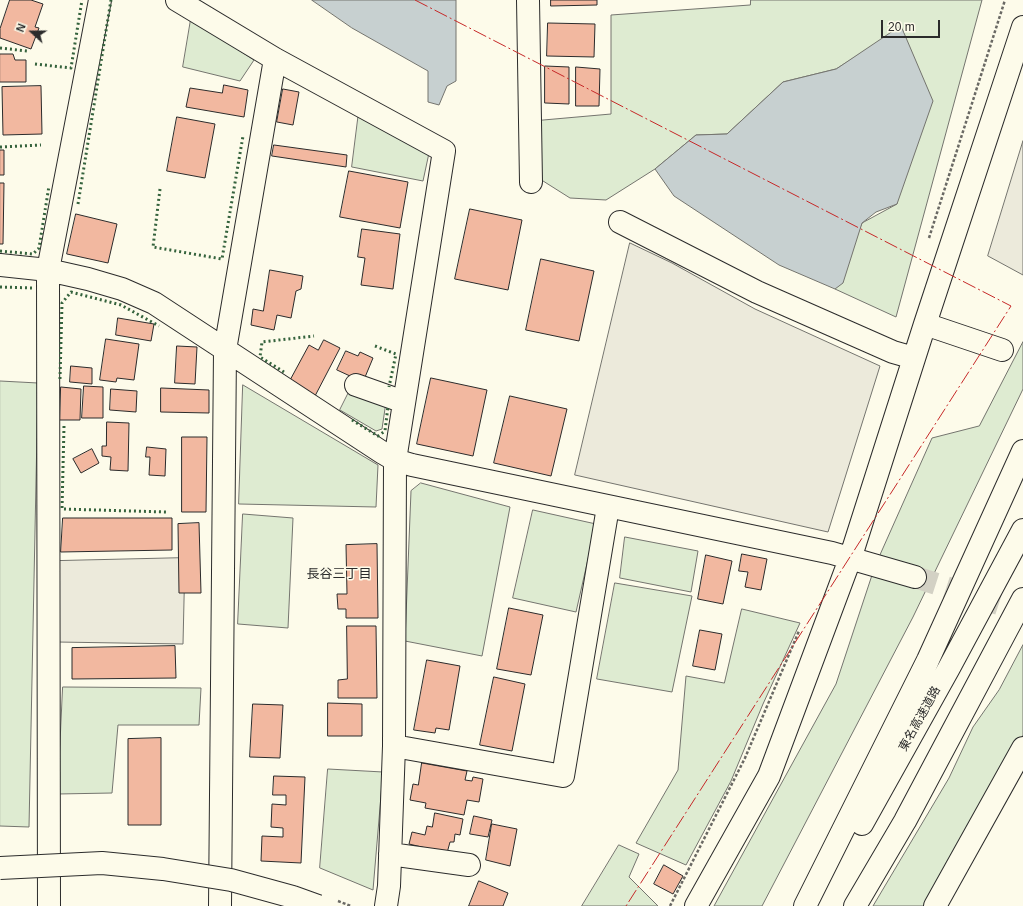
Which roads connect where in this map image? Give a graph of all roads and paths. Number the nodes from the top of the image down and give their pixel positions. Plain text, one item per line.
1 (100, 0) edge
2 (177, 0) edge
3 (528, 0) edge
4 (1023, 27) edge
5 (275, 59) junction
6 (531, 182) dead end
7 (620, 222) dead end
8 (0, 265) edge
9 (48, 270) junction
10 (925, 324) junction
11 (225, 350) junction
12 (1002, 350) dead end
13 (914, 358) junction
14 (356, 385) dead end
15 (404, 402) junction
16 (1023, 451) edge
17 (395, 460) junction
18 (608, 507) junction
19 (1023, 530) edge
20 (850, 559) junction
21 (915, 577) tunnel mouth
22 (1023, 599) edge
23 (801, 626) dead end
24 (394, 746) junction
25 (1023, 748) edge
26 (390, 854) junction
27 (469, 865) dead end
28 (0, 868) edge
29 (49, 906) edge
30 (220, 906) edge
31 (318, 906) edge
32 (386, 906) edge
33 (670, 906) edge
34 (696, 906) edge
35 (805, 906) edge
36 (814, 906) edge
37 (855, 906) edge
38 (935, 906) edge

1 - 9 main road
2 - 5 main road
3 - 6 main road
4 - 10 main road
5 - 11 main road
5 - 15 main road
7 - 13 main road
8 - 9 main road
9 - 11 main road
9 - 29 main road
10 - 12 main road
10 - 13 main road
11 - 17 main road
11 - 30 main road
13 - 20 main road
14 - 15 main road
15 - 17 main road
16 - 35 main road
17 - 18 main road
17 - 24 main road
18 - 20 main road
18 - 24 main road
19 - 36 main road, 東名高速道路
20 - 21 main road
20 - 34 main road
22 - 37 main road
23 - 33 path
24 - 26 main road
25 - 38 main road
26 - 27 main road
26 - 32 main road
28 - 31 main road, bridge

